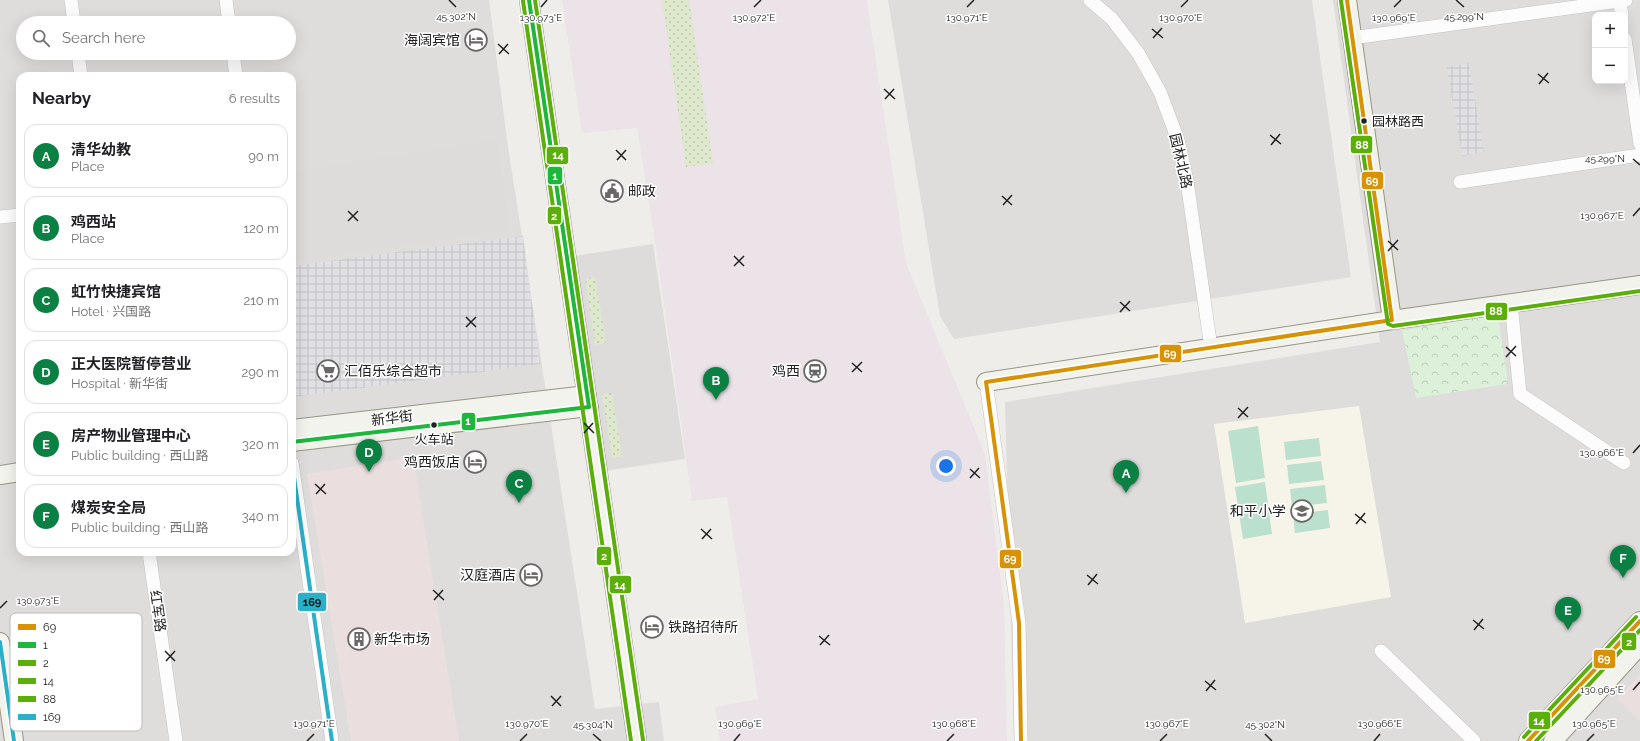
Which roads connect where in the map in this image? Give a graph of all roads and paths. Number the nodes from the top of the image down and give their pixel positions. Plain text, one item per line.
1 (70, 0) edge
2 (226, 0) edge
3 (529, 0) edge
4 (1090, 0) edge
5 (1347, 0) edge
6 (1622, 0) edge
7 (1622, 12) edge
8 (73, 16) edge
9 (228, 16) edge
10 (1352, 38) junction
11 (1626, 48) edge
12 (79, 60) edge
13 (234, 60) edge
14 (80, 72) edge
15 (235, 72) edge
16 (1640, 144) edge
17 (1640, 155) edge
18 (1460, 182) dead end
19 (16, 215) edge
20 (0, 217) edge
21 (1640, 285) edge
22 (1511, 303) junction
23 (1392, 320) junction
24 (1211, 348) junction
25 (986, 382) joint
26 (588, 401) junction
27 (296, 429) edge
28 (296, 441) edge
29 (1624, 463) dead end
30 (16, 473) edge
31 (0, 476) edge
32 (16, 485) edge
33 (0, 487) edge
34 (296, 491) edge
35 (150, 556) edge
36 (1640, 621) edge
37 (0, 642) edge
38 (1640, 645) edge
39 (1381, 651) dead end
40 (5, 718) edge
41 (10, 731) edge
42 (10, 731) edge
43 (14, 741) edge
44 (176, 741) edge
45 (332, 741) edge
46 (637, 741) edge
47 (1021, 741) edge
48 (1474, 741) edge
49 (1528, 741) edge
50 (1553, 741) edge

1 - 8 street
2 - 9 street
3 - 26 street
4 - 24 street, 园林北路
5 - 10 street
6 - 7 street
6 - 10 street
10 - 23 street
11 - 16 street
12 - 14 street
13 - 15 street
17 - 18 street
19 - 20 street
21 - 22 street
22 - 23 street
22 - 29 street
23 - 24 street
24 - 25 street
25 - 47 street
26 - 27 street, 新华街
26 - 28 street, 新华街
26 - 46 street
30 - 31 street
32 - 33 street
34 - 45 street
35 - 44 street, 红军路
36 - 49 street
37 - 40 street
38 - 50 street
39 - 48 street
40 - 42 street
41 - 43 street

